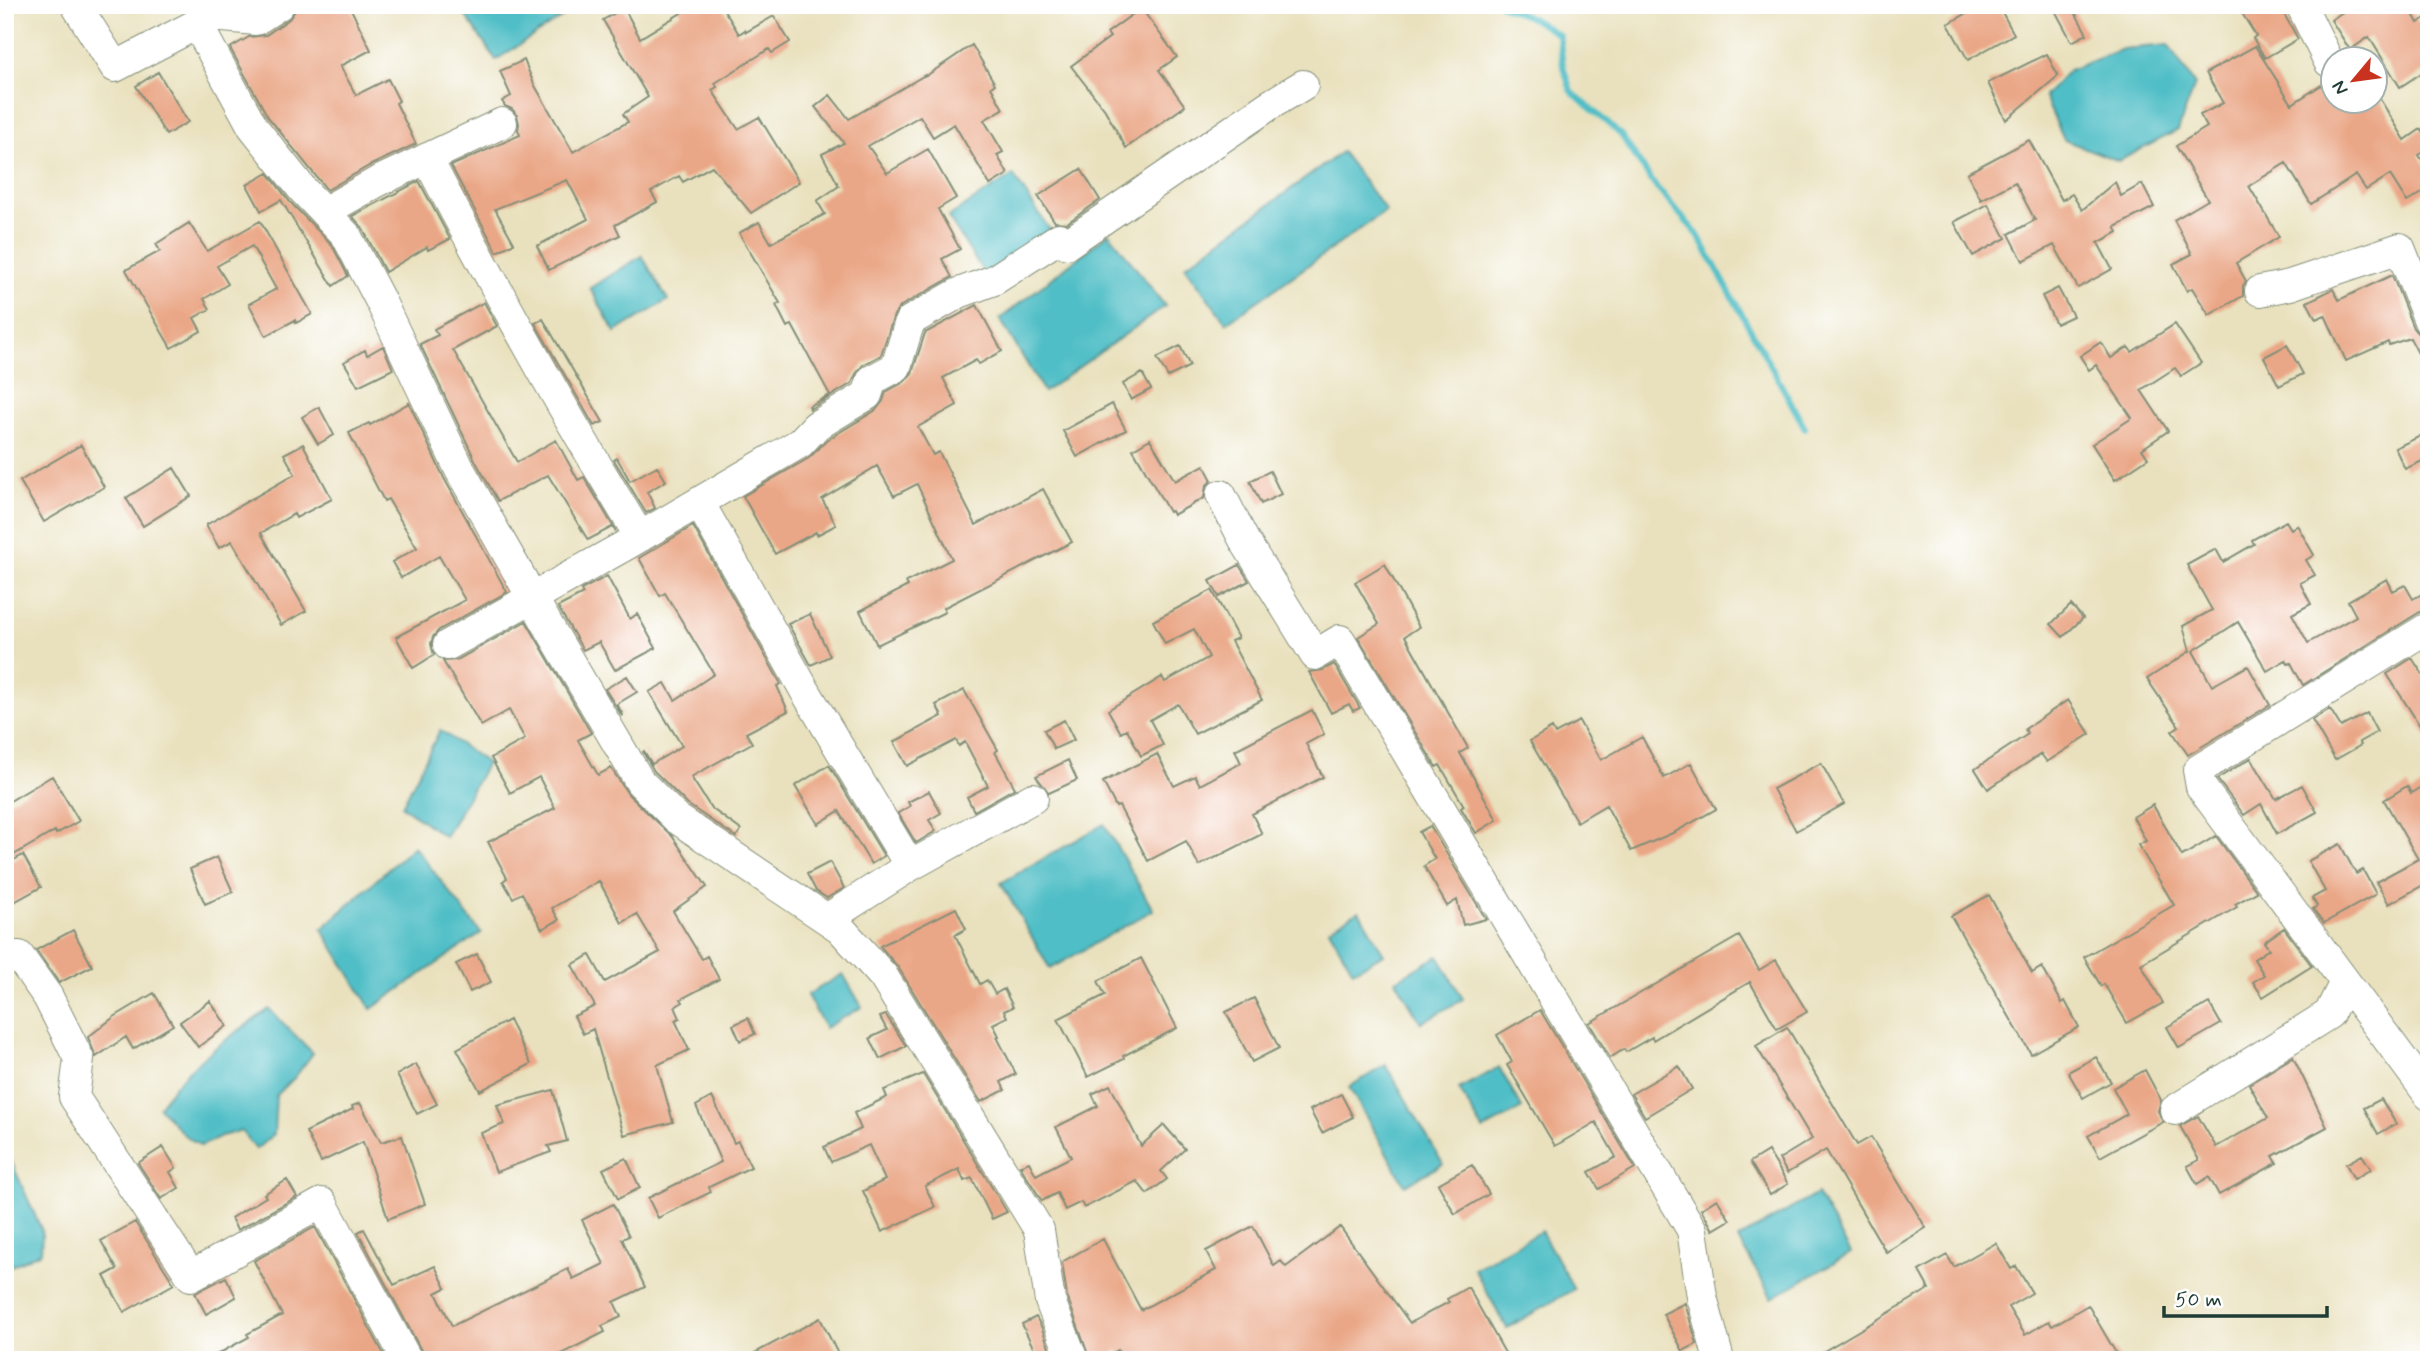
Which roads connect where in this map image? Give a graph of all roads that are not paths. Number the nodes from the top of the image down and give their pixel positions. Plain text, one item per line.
1 (76, 5) edge
2 (279, 5) edge
3 (2301, 5) edge
4 (197, 24) junction
5 (2321, 46) edge
6 (1303, 85) dead end
7 (502, 123) dead end
8 (427, 158) junction
9 (324, 212) junction
10 (2260, 290) dead end
11 (2429, 321) edge
12 (1221, 495) dead end
13 (699, 502) junction
14 (640, 537) junction
15 (532, 597) junction
16 (2429, 626) edge
17 (448, 645) dead end
18 (1033, 798) dead end
19 (911, 866) junction
20 (827, 919) junction
21 (5, 957) edge
22 (2345, 982) junction
23 (2429, 1095) edge
24 (2175, 1110) dead end
25 (407, 1360) edge
26 (1073, 1360) edge
27 (1719, 1360) edge

1 - 4 street
2 - 4 street
3 - 5 street
4 - 9 street
6 - 13 street
7 - 8 street
8 - 9 street
8 - 14 street
9 - 15 street
10 - 11 street
12 - 27 street
13 - 14 street
13 - 19 street
14 - 15 street
15 - 17 street
15 - 20 street
16 - 22 street
18 - 19 street
19 - 20 street
20 - 26 street
21 - 25 street
22 - 23 street
22 - 24 street

